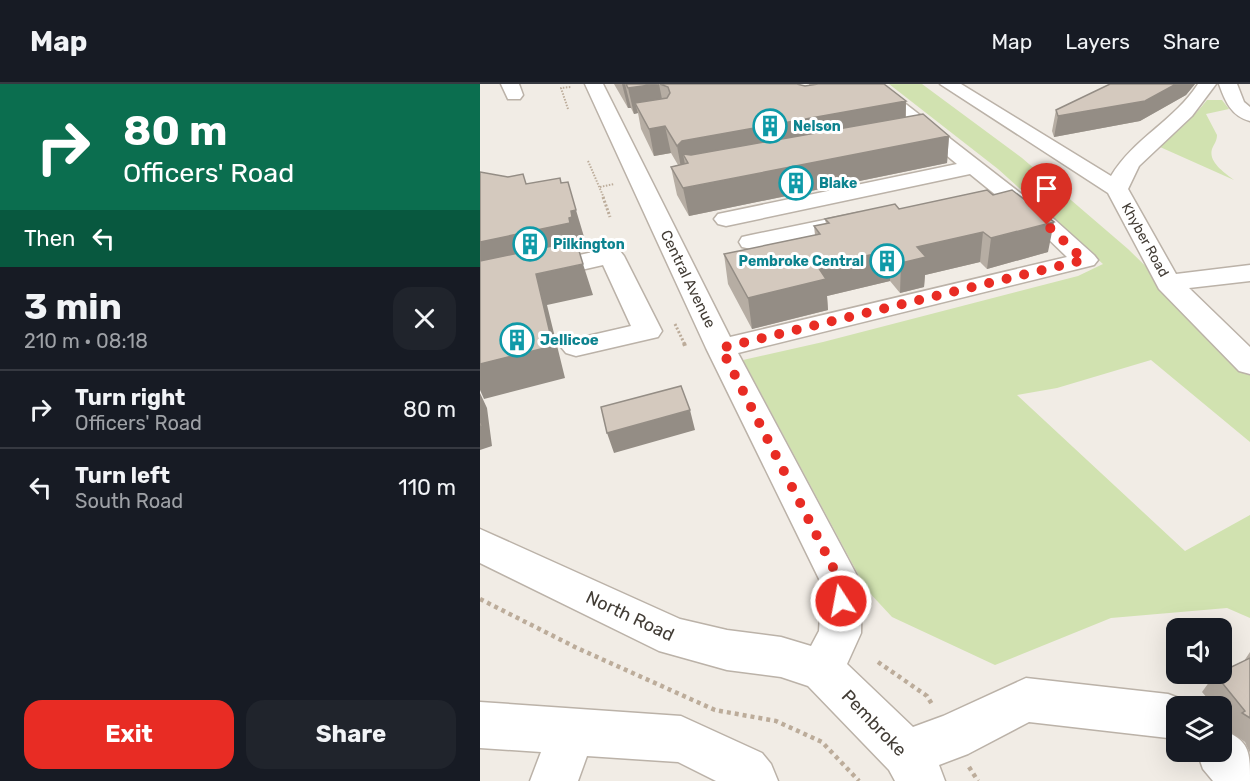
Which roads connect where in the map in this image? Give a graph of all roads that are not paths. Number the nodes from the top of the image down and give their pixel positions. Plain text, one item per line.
1 (950, 84) edge
2 (1228, 84) edge
3 (582, 85) edge
4 (868, 90) edge
5 (1205, 90) edge
6 (1234, 102) junction
7 (1250, 115) edge
8 (887, 122) edge
9 (908, 126) junction
10 (973, 167) junction
11 (1117, 189) junction
12 (1002, 190) junction
13 (979, 195) edge
14 (877, 216) edge
15 (726, 219) dead end
16 (751, 242) dead end
17 (1250, 273) edge
18 (1168, 283) junction
19 (480, 285) edge
20 (576, 347) dead end
21 (721, 348) junction
22 (1250, 364) edge
23 (480, 545) edge
24 (822, 670) junction
25 (1166, 716) edge
26 (480, 726) edge
27 (572, 732) junction
28 (1228, 762) edge
29 (914, 767) edge
30 (554, 781) edge
31 (754, 781) edge
32 (1243, 781) edge

1 - 11 street
2 - 6 street
3 - 21 street, Central Avenue
4 - 9 street
5 - 6 street
5 - 11 street, Khyber Road
6 - 7 street
8 - 9 street
9 - 10 street
10 - 12 street
10 - 15 street
11 - 18 street, Khyber Road
12 - 13 street
12 - 21 street
14 - 16 street
17 - 18 street
18 - 22 street, Khyber Road
19 - 20 street
21 - 24 street, Central Avenue
23 - 24 street, North Road
24 - 29 street, Pembroke
25 - 29 street
26 - 27 street
27 - 30 street
27 - 31 street
28 - 32 street

